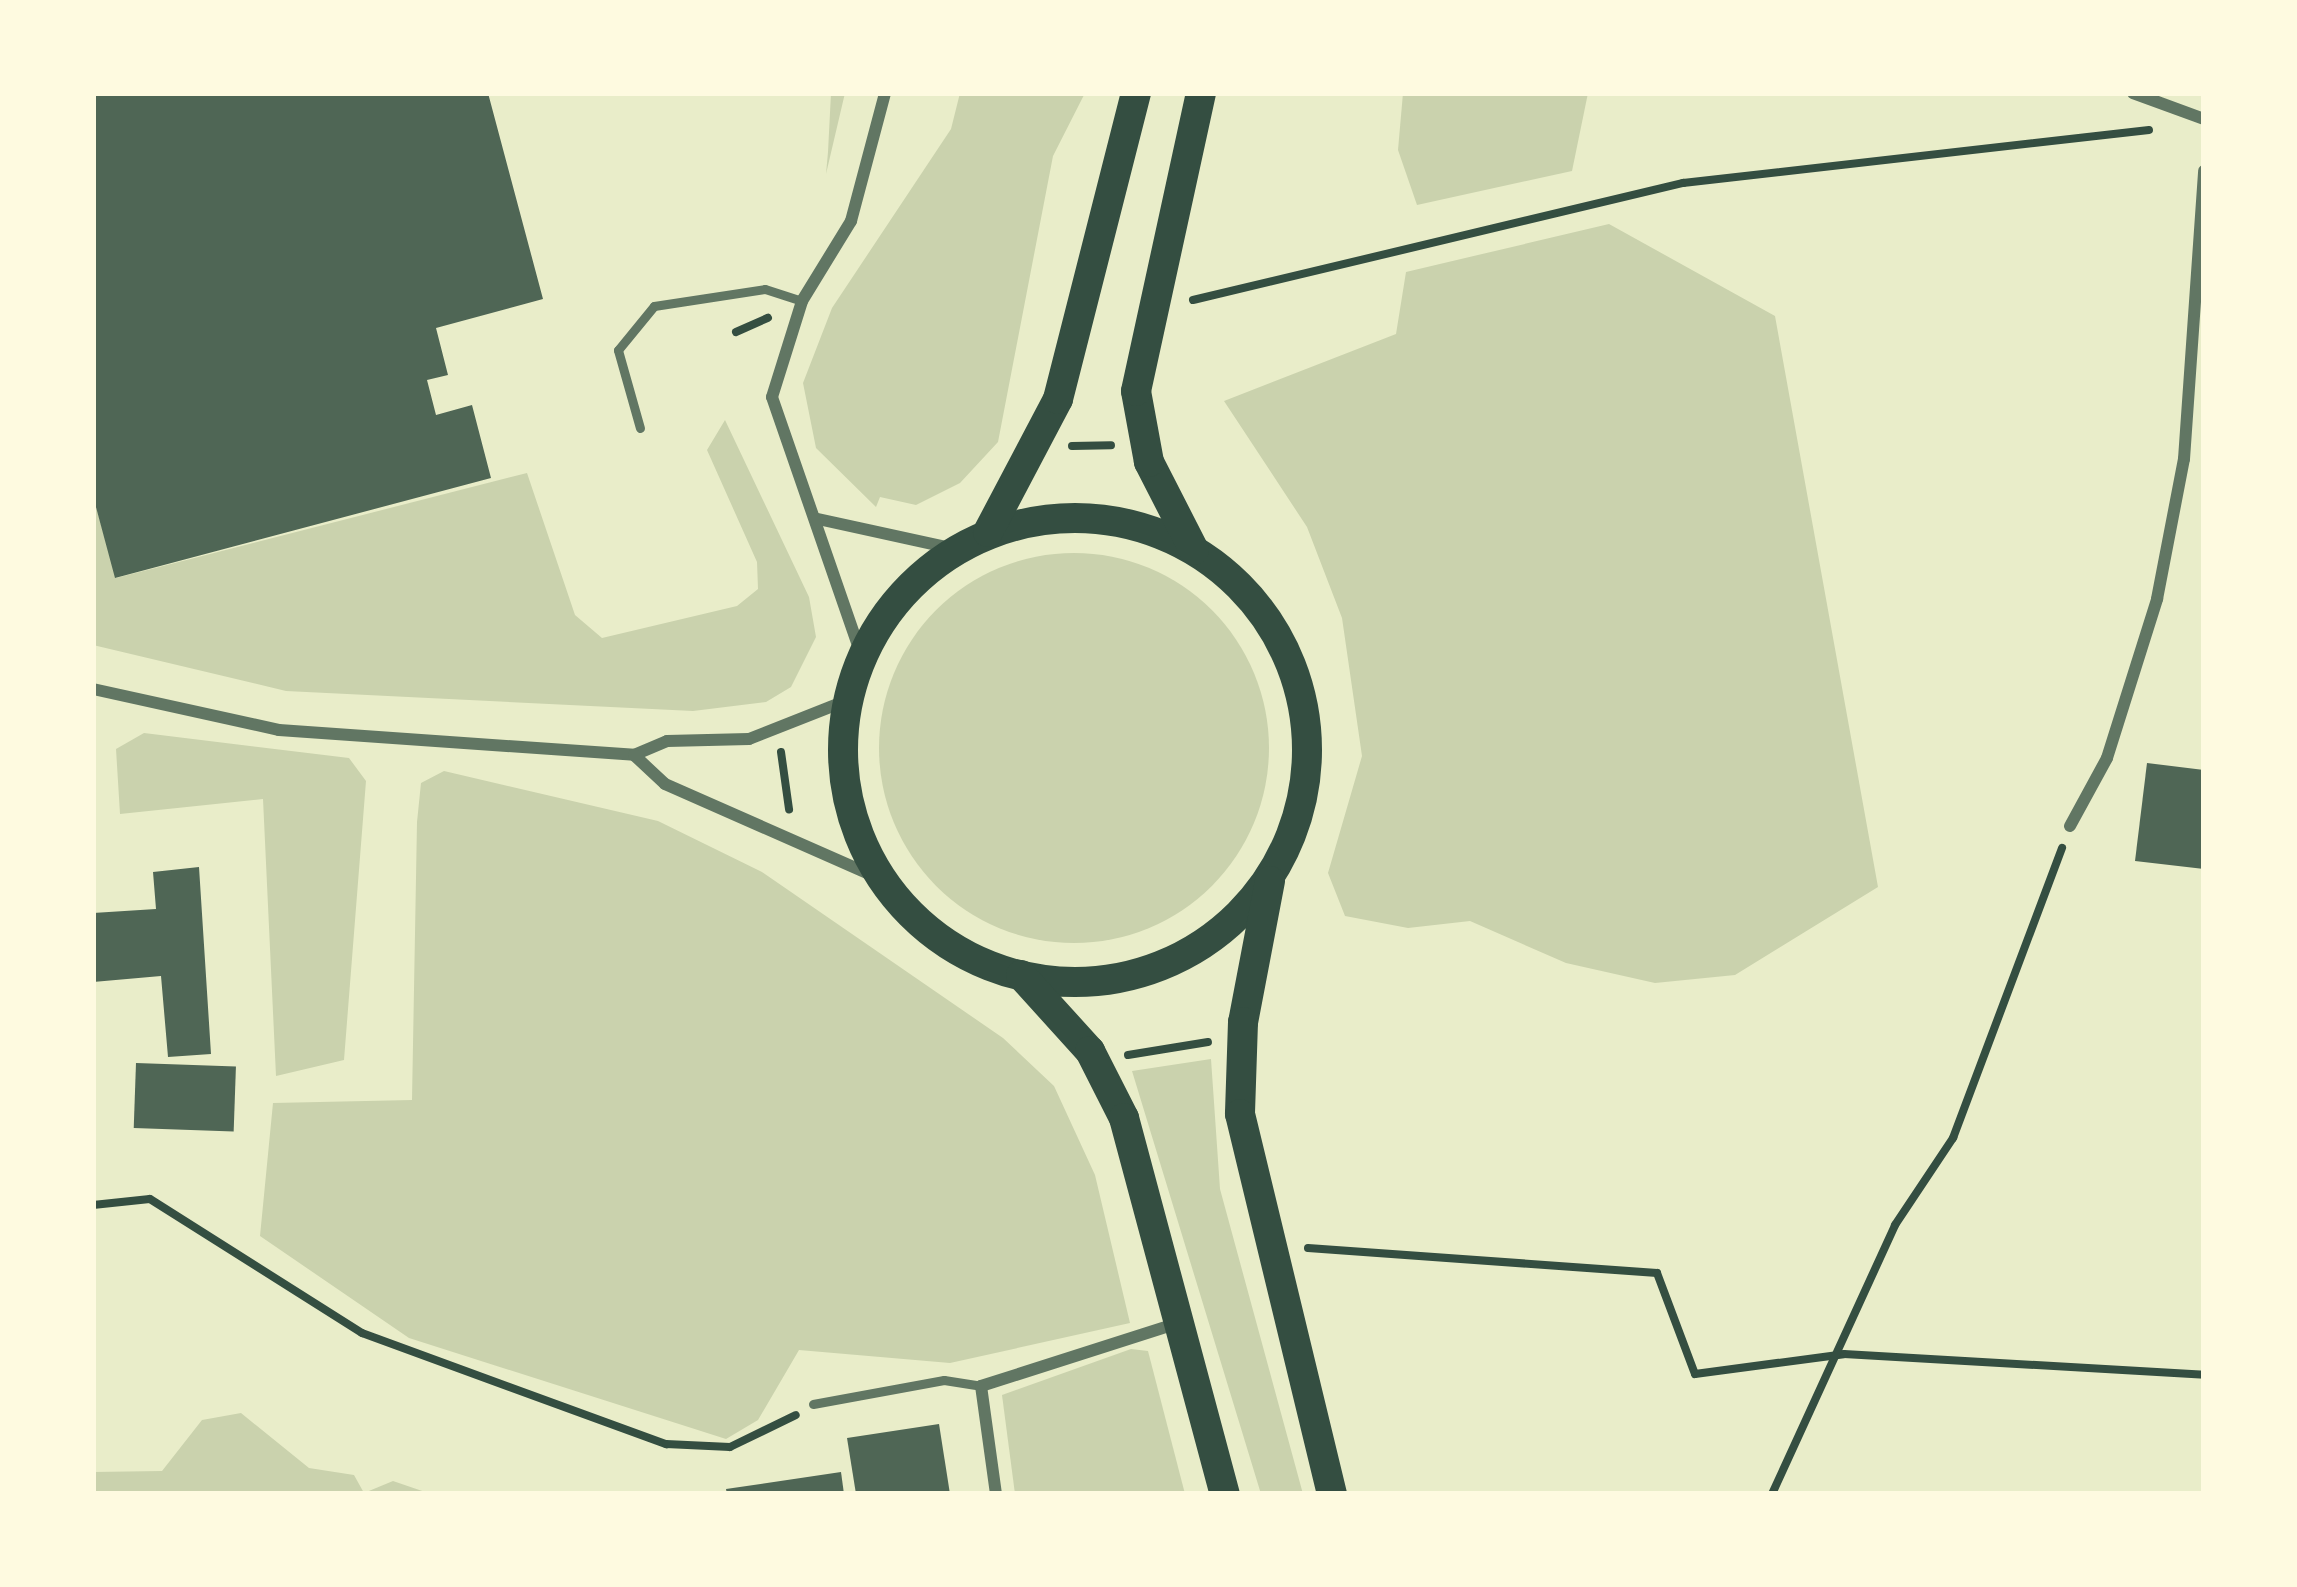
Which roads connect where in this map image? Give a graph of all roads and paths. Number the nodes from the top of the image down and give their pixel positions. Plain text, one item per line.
1 (886, 93) edge
2 (1136, 93) edge
3 (1201, 93) edge
4 (2133, 93) edge
5 (2204, 119) edge
6 (2164, 128) dead end
7 (2204, 171) edge
8 (1191, 300) dead end
9 (802, 302) junction
10 (640, 428) dead end
11 (1113, 445) dead end
12 (1058, 447) dead end
13 (818, 519) junction
14 (988, 532) junction
15 (956, 548) junction
16 (1194, 550) junction
17 (862, 657) junction
18 (93, 688) edge
19 (848, 700) junction
20 (781, 751) dead end
21 (634, 755) junction
22 (790, 812) dead end
23 (2071, 826) joint
24 (1271, 875) junction
25 (885, 881) junction
26 (1021, 975) junction
27 (1210, 1042) dead end
28 (1126, 1055) dead end
29 (93, 1205) edge
30 (1300, 1247) dead end
31 (1182, 1322) junction
32 (1844, 1354) junction
33 (2204, 1375) edge
34 (982, 1386) junction
35 (813, 1404) joint
36 (996, 1494) edge
37 (1225, 1494) edge
38 (1332, 1494) edge
39 (1772, 1494) edge

1 - 9 street
2 - 14 main road
3 - 16 main road
4 - 5 street
6 - 8 path
7 - 23 street
9 - 10 lane
9 - 13 street
11 - 12 path
13 - 15 street
13 - 17 street
14 - 15 main road
14 - 16 main road
15 - 17 main road
16 - 24 main road
17 - 19 main road
18 - 21 street
19 - 21 street
19 - 25 main road
20 - 22 path
21 - 25 street
23 - 32 path
24 - 26 main road
24 - 38 main road
25 - 26 main road
26 - 31 main road
27 - 28 path
29 - 35 path
30 - 32 path
31 - 34 street
31 - 37 main road
32 - 33 path
32 - 39 path
34 - 35 lane
34 - 36 street

